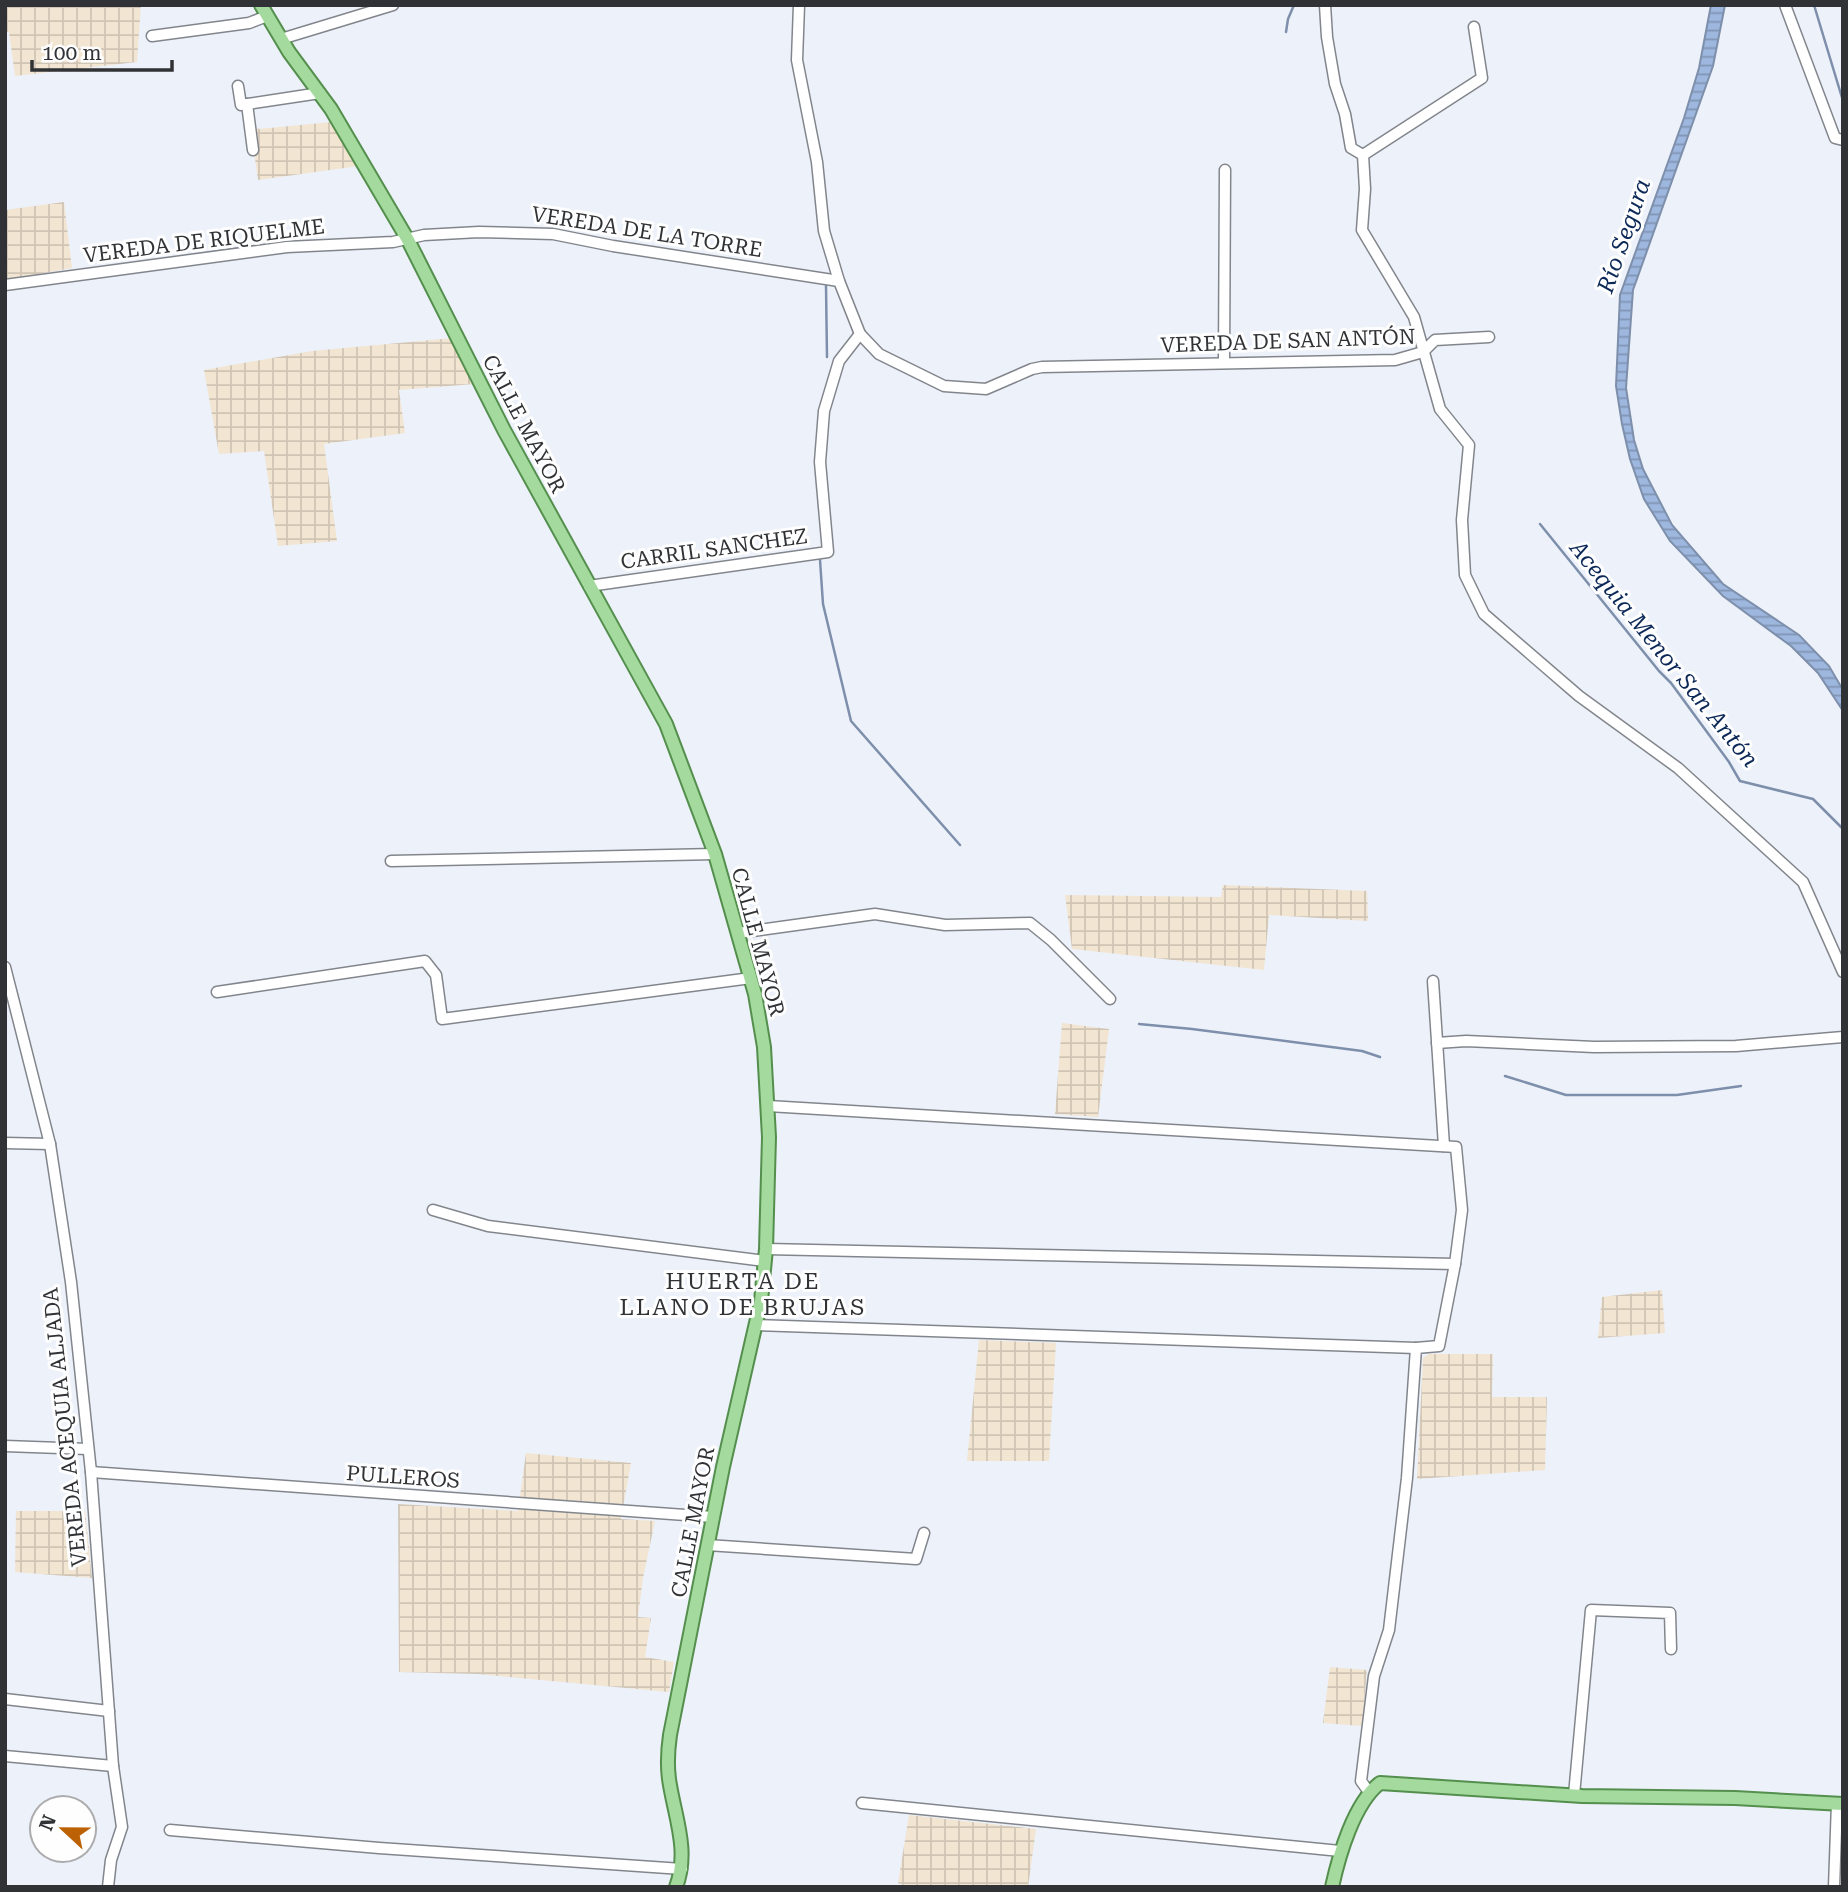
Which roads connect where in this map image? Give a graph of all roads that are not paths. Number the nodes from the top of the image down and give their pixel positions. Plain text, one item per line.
1 (393, 5) edge
2 (799, 5) edge
3 (1325, 5) edge
4 (1785, 5) edge
5 (264, 10) edge
6 (1474, 27) dead end
7 (152, 36) dead end
8 (281, 39) junction
9 (238, 86) dead end
10 (320, 93) junction
11 (247, 104) junction
12 (1843, 140) edge
13 (253, 150) dead end
14 (1363, 155) junction
15 (1225, 170) dead end
16 (408, 240) junction
17 (839, 281) junction
18 (5, 285) edge
19 (860, 334) junction
20 (1489, 337) dead end
21 (1423, 352) junction
22 (1224, 363) junction
23 (589, 586) junction
24 (715, 854) junction
25 (391, 861) dead end
26 (738, 933) junction
27 (5, 967) edge
28 (1843, 972) edge
29 (751, 978) junction
30 (1433, 981) dead end
31 (217, 992) dead end
32 (1110, 999) dead end
33 (1843, 1037) edge
34 (1437, 1043) junction
35 (768, 1106) junction
36 (5, 1143) edge
37 (50, 1144) junction
38 (1444, 1146) junction
39 (433, 1210) dead end
40 (765, 1255) junction
41 (1455, 1264) junction
42 (757, 1325) junction
43 (1416, 1348) junction
44 (5, 1446) edge
45 (88, 1449) junction
46 (91, 1472) junction
47 (713, 1517) junction
48 (924, 1534) dead end
49 (708, 1545) junction
50 (1671, 1649) dead end
51 (5, 1699) edge
52 (109, 1711) junction
53 (5, 1756) edge
54 (113, 1766) junction
55 (1369, 1792) junction
56 (1574, 1795) junction
57 (1840, 1803) edge
58 (862, 1804) dead end
59 (170, 1830) dead end
60 (1340, 1851) junction
61 (682, 1869) junction
62 (108, 1887) edge
63 (676, 1887) edge
64 (1332, 1887) edge
65 (1834, 1887) edge

1 - 8 street
2 - 17 street, VEREDA DE SAN ANTÓN
3 - 14 street
4 - 12 street
5 - 7 street
5 - 8 main road, CALLE MAYOR
6 - 14 street
8 - 10 main road, CALLE MAYOR
9 - 11 street
10 - 11 street
10 - 16 main road, CALLE MAYOR
11 - 13 street
14 - 21 street
15 - 22 street
16 - 17 street, VEREDA DE LA TORRE
16 - 18 street, VEREDA DE RIQUELME
16 - 23 main road, CALLE MAYOR
17 - 19 street, VEREDA DE SAN ANTÓN
19 - 22 street, VEREDA DE SAN ANTÓN
19 - 23 street, CARRIL SANCHEZ
20 - 21 street
21 - 22 street, VEREDA DE SAN ANTÓN
21 - 28 street, VEREDA DE SAN ANTÓN
23 - 24 main road, CALLE MAYOR
24 - 25 street
24 - 26 main road, CALLE MAYOR
26 - 29 main road, CALLE MAYOR
26 - 32 street
27 - 37 street, VEREDA ACEQUIA ALJADA
29 - 31 street
29 - 35 main road, CALLE MAYOR
30 - 34 street
33 - 34 street
34 - 38 street
35 - 38 street
35 - 40 main road, CALLE MAYOR
36 - 37 street
37 - 45 street, VEREDA ACEQUIA ALJADA
38 - 41 street
39 - 40 street
40 - 41 street
40 - 42 main road, CALLE MAYOR
41 - 43 street
42 - 43 street
42 - 47 main road, CALLE MAYOR
43 - 55 street
44 - 45 street
45 - 46 street, VEREDA ACEQUIA ALJADA
46 - 47 street, PULLEROS
46 - 52 street, VEREDA ACEQUIA ALJADA
47 - 49 main road, CALLE MAYOR
48 - 49 street
49 - 61 main road, CALLE MAYOR
50 - 56 street
51 - 52 street
52 - 54 street, VEREDA ACEQUIA ALJADA
53 - 54 street
54 - 62 street, VEREDA ACEQUIA ALJADA
55 - 56 main road
55 - 60 main road
56 - 57 main road
57 - 65 street
58 - 60 street
59 - 61 street
60 - 64 main road
61 - 63 main road, CALLE MAYOR

